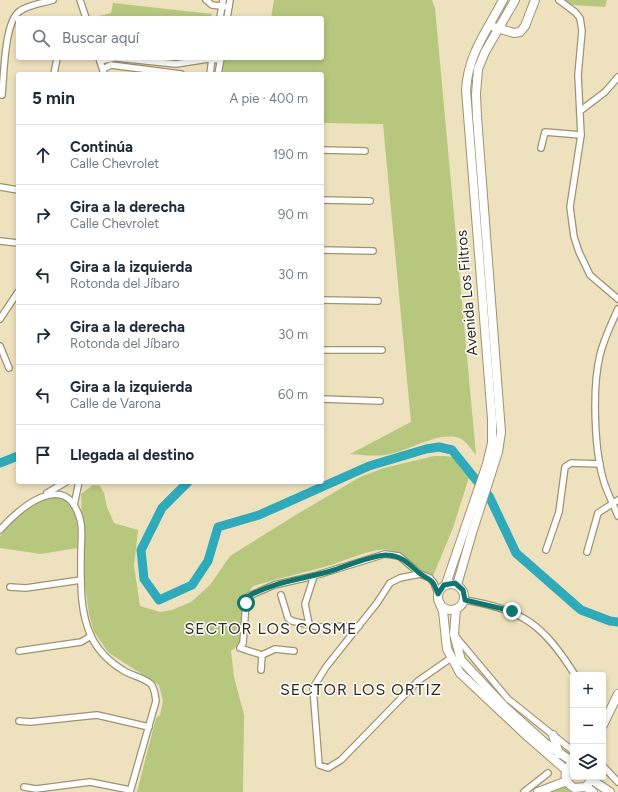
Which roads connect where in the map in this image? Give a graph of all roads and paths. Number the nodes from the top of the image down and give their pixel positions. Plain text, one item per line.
1 (52, 0) edge
2 (80, 0) edge
3 (206, 0) edge
4 (230, 0) edge
5 (503, 0) edge
6 (514, 0) edge
7 (535, 0) edge
8 (560, 0) edge
9 (222, 3) edge
10 (229, 7) junction
11 (85, 16) edge
12 (220, 16) edge
13 (227, 16) edge
14 (490, 25) junction
15 (499, 29) junction
16 (57, 60) edge
17 (100, 60) edge
18 (137, 60) edge
19 (205, 60) edge
20 (212, 60) edge
21 (220, 60) edge
22 (103, 71) edge
23 (54, 72) edge
24 (165, 72) edge
25 (210, 72) edge
26 (218, 72) edge
27 (618, 77) edge
28 (2, 95) dead end
29 (580, 111) junction
30 (581, 135) junction
31 (541, 148) dead end
32 (324, 150) edge
33 (365, 151) dead end
34 (0, 187) edge
35 (16, 190) edge
36 (324, 200) edge
37 (370, 201) dead end
38 (0, 240) edge
39 (16, 243) edge
40 (324, 250) edge
41 (373, 251) dead end
42 (16, 295) edge
43 (618, 299) edge
44 (324, 300) edge
45 (378, 301) dead end
46 (618, 310) edge
47 (0, 319) edge
48 (0, 346) edge
49 (324, 350) edge
50 (382, 350) dead end
51 (9, 368) dead end
52 (324, 399) edge
53 (380, 401) dead end
54 (495, 450) junction
55 (600, 464) junction
56 (62, 484) edge
57 (79, 484) edge
58 (45, 494) junction
59 (615, 502) edge
60 (74, 505) junction
61 (618, 516) edge
62 (0, 530) edge
63 (468, 531) junction
64 (546, 550) dead end
65 (587, 552) dead end
66 (420, 574) junction
67 (314, 576) junction
68 (81, 580) junction
69 (446, 584) junction
70 (457, 585) junction
71 (10, 587) dead end
72 (438, 594) junction
73 (280, 595) dead end
74 (465, 600) junction
75 (440, 604) junction
76 (456, 609) junction
77 (309, 624) junction
78 (359, 626) junction
79 (454, 634) junction
80 (91, 636) junction
81 (19, 651) dead end
82 (294, 651) dead end
83 (262, 655) junction
84 (451, 658) junction
85 (261, 670) dead end
86 (573, 672) edge
87 (618, 694) edge
88 (616, 704) edge
89 (606, 719) edge
90 (19, 721) dead end
91 (149, 727) junction
92 (553, 735) junction
93 (570, 749) edge
94 (560, 754) junction
95 (570, 761) edge
96 (570, 766) edge
97 (606, 769) edge
98 (566, 770) junction
99 (548, 773) dead end
100 (591, 780) edge
101 (595, 780) edge
102 (566, 781) junction
103 (618, 782) edge
104 (24, 787) dead end
105 (586, 787) junction
106 (130, 791) edge
107 (524, 792) edge
108 (538, 792) edge
109 (593, 792) edge
110 (610, 792) edge

1 - 28 street
2 - 11 street
3 - 9 street
4 - 10 street
5 - 14 main road, Avenida Los Filtros
6 - 15 main road, Avenida Los Filtros
7 - 15 main road
8 - 29 street
9 - 10 street
9 - 12 street
10 - 13 street
14 - 15 main road
14 - 54 main road, Avenida Los Filtros
15 - 54 main road, Avenida Los Filtros
16 - 23 street
17 - 22 street
18 - 19 street
20 - 25 street
21 - 26 street
22 - 24 street
27 - 29 street
29 - 30 street
30 - 31 street
30 - 43 street
32 - 33 street
34 - 35 street
36 - 37 street
38 - 39 street
40 - 41 street
42 - 47 street
44 - 45 street
46 - 55 street
48 - 51 street
49 - 50 street
52 - 53 street
54 - 63 main road, Avenida Los Filtros
55 - 59 street
55 - 64 street
56 - 58 street
57 - 60 street
58 - 60 street
58 - 62 street
59 - 61 street
59 - 65 street
60 - 68 street
63 - 69 main road, Avenida Los Filtros
63 - 70 main road, Avenida Los Filtros
66 - 67 street
66 - 72 street
66 - 78 street
67 - 77 street
67 - 83 street
68 - 71 street
68 - 80 street
69 - 70 main road
69 - 72 main road
70 - 74 main road
72 - 75 main road
73 - 77 street
74 - 76 main road
74 - 86 street
75 - 76 main road
75 - 84 main road
76 - 79 main road
77 - 78 street
78 - 84 street
79 - 92 street
79 - 94 main road
80 - 81 street
80 - 91 street
82 - 83 street
83 - 85 street
84 - 98 main road
87 - 88 main road
88 - 89 main road
90 - 91 street
91 - 106 street
92 - 93 street
92 - 94 main road
94 - 95 main road
96 - 98 main road
97 - 103 street
98 - 102 main road
99 - 107 street
100 - 105 main road
101 - 110 main road
102 - 105 main road
102 - 108 main road
104 - 106 street
105 - 109 main road

